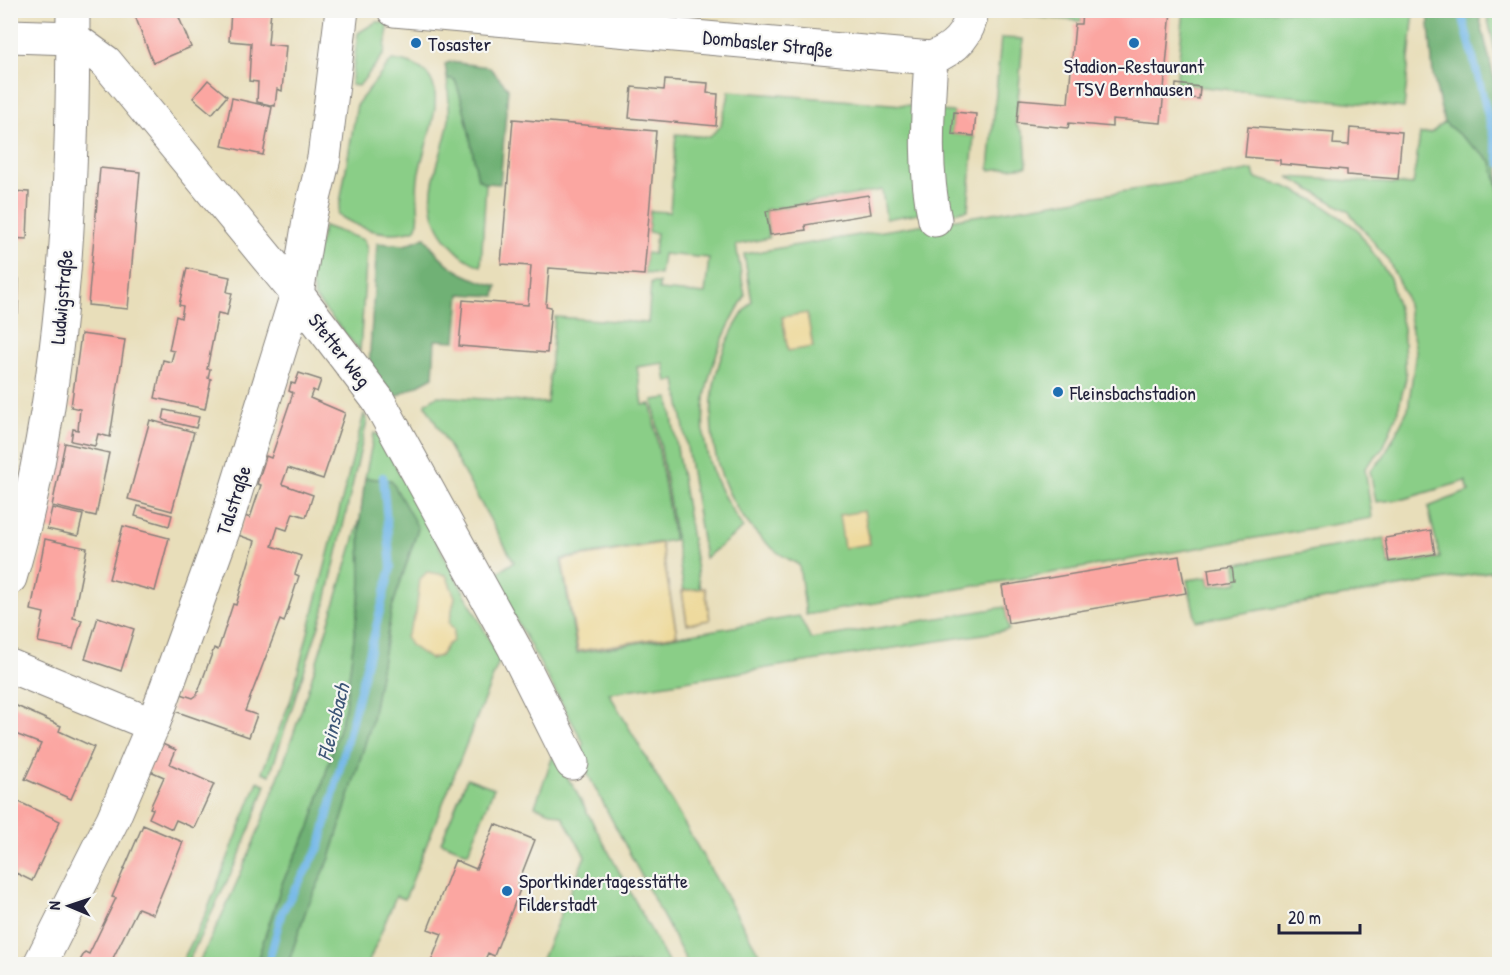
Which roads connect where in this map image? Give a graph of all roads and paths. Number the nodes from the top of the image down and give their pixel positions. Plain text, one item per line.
1 (342, 10) edge
2 (394, 10) edge
3 (971, 15) edge
4 (73, 24) edge
5 (10, 36) edge
6 (931, 58) junction
7 (935, 219) dead end
8 (297, 294) junction
9 (10, 578) edge
10 (10, 666) edge
11 (153, 725) junction
12 (572, 763) dead end
13 (40, 964) edge

1 - 8 street, Talstraße
2 - 6 street, Dombasler Straße
3 - 6 street
4 - 5 street
4 - 8 street, Stetter Weg
4 - 9 street, Ludwigstraße
6 - 7 street
8 - 11 street, Talstraße
8 - 12 street, Stetter Weg
10 - 11 street
11 - 13 street, Talstraße

